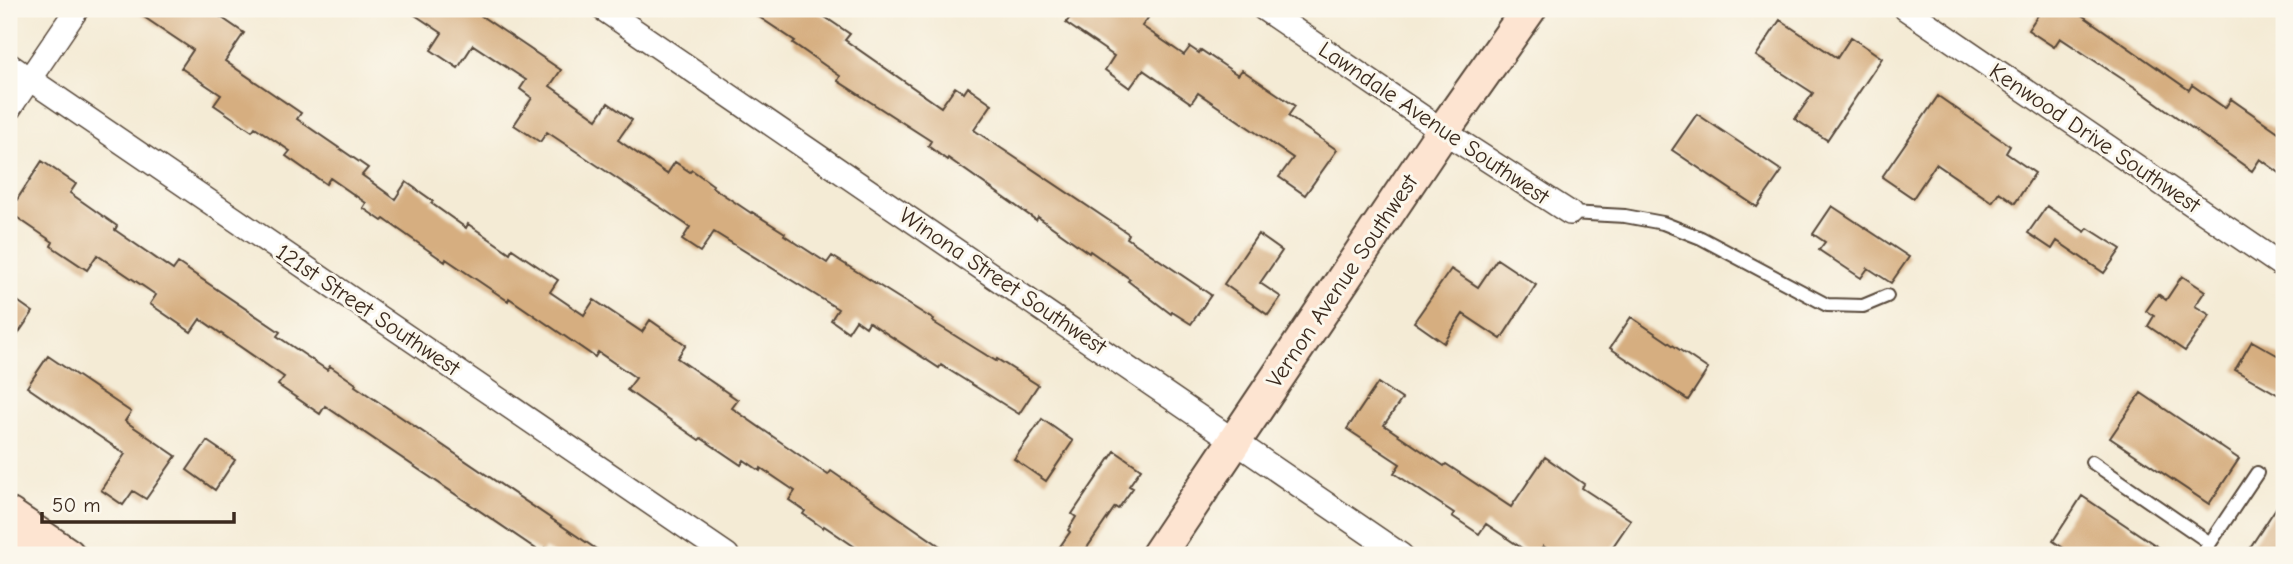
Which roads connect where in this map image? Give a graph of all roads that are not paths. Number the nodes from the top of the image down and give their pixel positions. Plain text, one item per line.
1 (76, 9) edge
2 (603, 9) edge
3 (1264, 9) edge
4 (1529, 9) edge
5 (1906, 9) edge
6 (9, 65) edge
7 (29, 79) junction
8 (9, 109) edge
9 (1443, 131) junction
10 (1570, 213) joint
11 (2284, 267) edge
12 (1887, 296) dead end
13 (1235, 440) junction
14 (2092, 462) dead end
15 (2257, 472) dead end
16 (9, 515) edge
17 (2210, 543) junction
18 (9, 550) edge
19 (17, 555) edge
20 (68, 555) edge
21 (727, 555) edge
22 (1158, 555) edge
23 (1401, 555) edge
24 (2202, 555) edge

1 - 7 street
2 - 13 street, Winona Street Southwest
3 - 9 street, Lawndale Avenue Southwest
4 - 9 street, Vernon Avenue Southwest
5 - 11 street, Kenwood Drive Southwest
6 - 7 street, 121st Street Southwest
7 - 8 street
7 - 21 street, 121st Street Southwest
9 - 10 street, Lawndale Avenue Southwest
9 - 13 street, Vernon Avenue Southwest
10 - 12 lane
13 - 22 street, Vernon Avenue Southwest
13 - 23 street, Winona Street Southwest
14 - 17 lane
15 - 17 lane
16 - 20 street
17 - 24 lane
18 - 19 street

